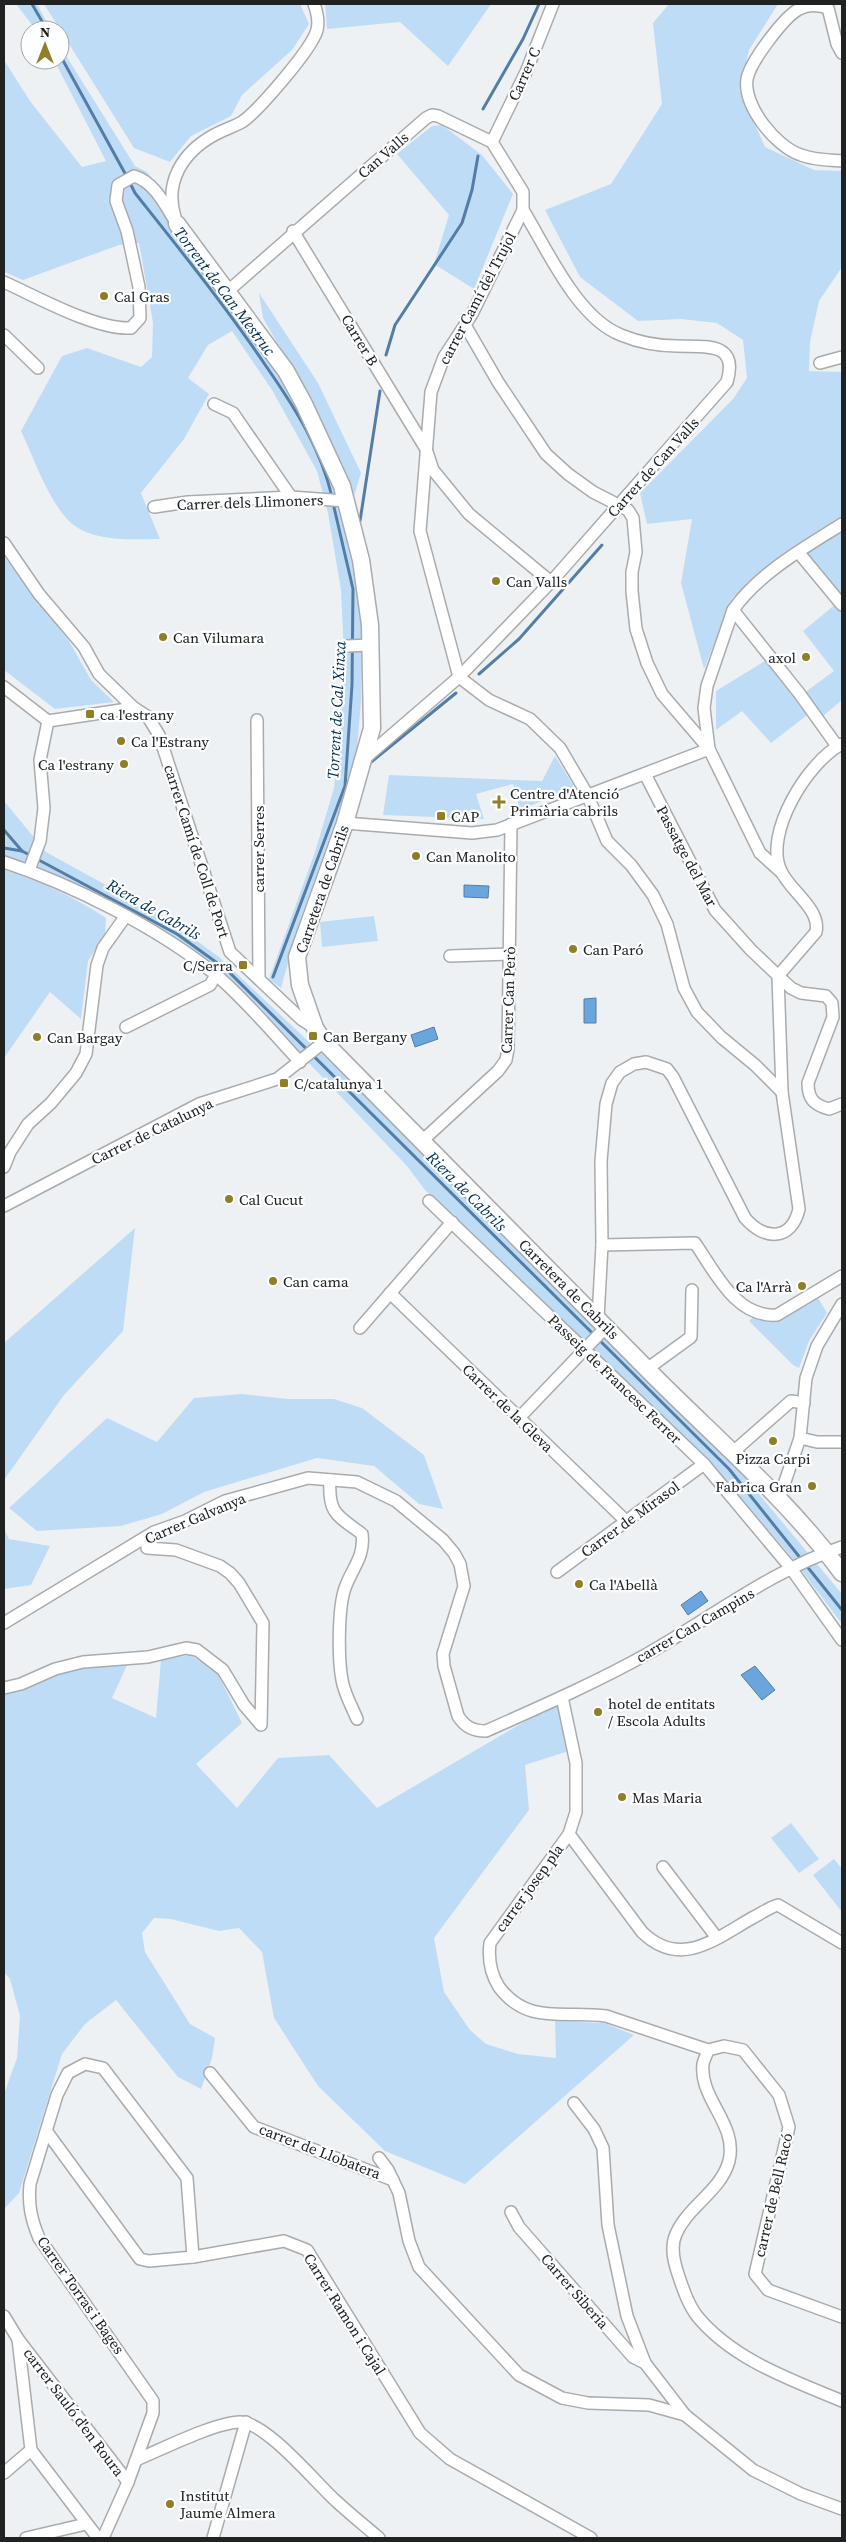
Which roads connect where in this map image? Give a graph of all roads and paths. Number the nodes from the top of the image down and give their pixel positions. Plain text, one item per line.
1 (314, 4) edge
2 (553, 4) edge
3 (829, 6) edge
4 (842, 53) edge
5 (492, 142) junction
6 (842, 161) edge
7 (523, 210) junction
8 (177, 224) junction
9 (293, 231) junction
10 (4, 282) edge
11 (228, 291) junction
12 (465, 325) junction
13 (4, 335) edge
14 (842, 357) edge
15 (820, 363) dead end
16 (38, 368) dead end
17 (214, 404) dead end
18 (426, 449) junction
19 (291, 497) junction
20 (343, 500) junction
21 (618, 504) junction
22 (154, 508) dead end
23 (842, 524) edge
24 (4, 543) edge
25 (799, 553) junction
26 (551, 582) junction
27 (842, 605) edge
28 (733, 610) junction
29 (347, 646) dead end
30 (365, 646) junction
31 (459, 676) junction
32 (4, 687) edge
33 (134, 708) junction
34 (257, 720) dead end
35 (48, 721) junction
36 (840, 745) edge
37 (709, 749) junction
38 (364, 759) junction
39 (645, 774) junction
40 (587, 794) junction
41 (345, 823) junction
42 (511, 824) junction
43 (32, 861) junction
44 (4, 862) edge
45 (781, 872) junction
46 (125, 917) junction
47 (510, 954) junction
48 (450, 956) dead end
49 (216, 975) junction
50 (778, 976) junction
51 (259, 978) junction
52 (126, 1027) dead end
53 (315, 1028) junction
54 (321, 1045) junction
55 (302, 1060) junction
56 (782, 1092) junction
57 (842, 1104) edge
58 (422, 1141) junction
59 (4, 1167) edge
60 (429, 1202) dead end
61 (4, 1206) edge
62 (452, 1222) junction
63 (602, 1245) junction
64 (842, 1276) edge
65 (692, 1290) dead end
66 (390, 1293) junction
67 (842, 1304) edge
68 (602, 1325) junction
69 (360, 1328) dead end
70 (586, 1346) junction
71 (647, 1369) junction
72 (804, 1403) junction
73 (518, 1419) junction
74 (800, 1438) junction
75 (842, 1442) edge
76 (733, 1452) junction
77 (704, 1464) junction
78 (330, 1480) junction
79 (779, 1500) junction
80 (627, 1522) junction
81 (147, 1537) junction
82 (842, 1547) edge
83 (822, 1554) junction
84 (794, 1566) junction
85 (557, 1572) dead end
86 (842, 1573) edge
87 (4, 1623) edge
88 (842, 1640) edge
89 (4, 1688) edge
90 (562, 1697) junction
91 (357, 1719) dead end
92 (569, 1834) junction
93 (663, 1867) dead end
94 (717, 1938) junction
95 (842, 1943) edge
96 (708, 2050) junction
97 (210, 2073) dead end
98 (574, 2103) dead end
99 (47, 2132) junction
100 (379, 2158) dead end
101 (394, 2180) junction
102 (511, 2212) dead end
103 (193, 2257) junction
104 (4, 2316) edge
105 (842, 2317) edge
106 (18, 2339) junction
107 (645, 2364) junction
108 (842, 2402) edge
109 (685, 2415) junction
110 (246, 2422) junction
111 (30, 2450) junction
112 (136, 2460) junction
113 (4, 2473) edge
114 (128, 2482) junction
115 (842, 2509) edge
116 (86, 2524) junction
117 (26, 2538) edge
118 (98, 2538) edge
119 (103, 2538) edge
120 (214, 2538) edge
121 (379, 2538) edge
122 (591, 2538) edge

1 - 8 street
2 - 5 street, Carrer C
3 - 4 street
3 - 6 street
5 - 7 street
5 - 9 street, Can Valls
7 - 12 street, carrer Camí del Trujol
7 - 21 street, Carrer de Can Valls
8 - 10 street
8 - 11 street, Carretera de Cabrils
9 - 11 street, Can Valls
9 - 18 street, Carrer B
11 - 20 street, Carretera de Cabrils
12 - 18 street, carrer Camí del Trujol
12 - 21 street
13 - 16 street
14 - 15 street
17 - 19 street
18 - 26 street, Carrer B
18 - 31 street, carrer Camí del Trujol
19 - 20 street, Carrer dels Llimoners
19 - 22 street, Carrer dels Llimoners
20 - 30 street, Carretera de Cabrils
21 - 26 street, Carrer de Can Valls
21 - 37 street
23 - 25 street
24 - 33 street, carrer Camí de Coll de Port
25 - 27 street
25 - 28 street
26 - 31 street, Carrer de Can Valls
28 - 36 street
28 - 37 street
29 - 30 street
30 - 38 street, Carretera de Cabrils
31 - 38 street, Carrer de Can Valls
31 - 40 street
32 - 35 street
33 - 35 street
33 - 51 street, carrer Camí de Coll de Port
34 - 51 street, carrer Serres
35 - 43 street
36 - 45 street
37 - 39 street
37 - 45 street
38 - 41 street, Carretera de Cabrils
39 - 40 street
39 - 50 street, Passatge del Mar
40 - 42 street
40 - 56 street
41 - 42 street
41 - 53 street, Carretera de Cabrils
42 - 47 street, Carrer Can Però
43 - 44 street
43 - 46 street
45 - 50 street
46 - 49 street
46 - 59 street
47 - 48 street
47 - 58 street, Carrer Can Però
49 - 52 street
49 - 55 street
50 - 56 street
50 - 57 street, Passatge del Mar
51 - 53 street, carrer Camí de Coll de Port
53 - 54 street, Carretera de Cabrils
54 - 55 street, Carrer de Catalunya
54 - 58 street, Carretera de Cabrils
55 - 61 street, Carrer de Catalunya
56 - 63 street
58 - 68 street, Carretera de Cabrils
60 - 62 street, Passeig de Francesc Ferrer
62 - 66 street
62 - 70 street, Passeig de Francesc Ferrer
63 - 64 street
63 - 68 street
65 - 71 street
66 - 69 street
66 - 73 street, Carrer de la Gleva
67 - 72 street
68 - 70 street
68 - 71 street, Carretera de Cabrils
70 - 73 street
70 - 77 street, Passeig de Francesc Ferrer
71 - 76 street, Carretera de Cabrils
72 - 74 street
72 - 76 street
73 - 80 street, Carrer de la Gleva
74 - 75 street
74 - 79 street
76 - 79 street, Carretera de Cabrils
77 - 80 street, Carrer de Mirasol
77 - 84 street, Passeig de Francesc Ferrer
78 - 81 street, Carrer Galvanya
78 - 90 street, Carrer Galvanya
78 - 91 street
79 - 83 street, Carretera de Cabrils
80 - 85 street, Carrer de Mirasol
81 - 87 street, Carrer Galvanya
81 - 89 street
82 - 83 street, carrer Can Campins
83 - 84 street, carrer Can Campins
83 - 86 street, Carretera de Cabrils
84 - 88 street, Passeig de Francesc Ferrer
84 - 90 street, carrer Can Campins
90 - 92 street, carrer josep pla
92 - 94 street
92 - 96 street, carrer josep pla
93 - 94 street
94 - 95 street
96 - 105 street, carrer de Bell Racó
96 - 108 street
97 - 101 street, carrer de Llobatera
98 - 107 street
99 - 103 street, Carrer Ramon i Cajal
99 - 103 street, Carrer Torras i Bages
99 - 112 street, Carrer Torras i Bages
100 - 101 street
101 - 109 street
102 - 107 street, Carrer Siberia
103 - 122 street, Carrer Ramon i Cajal
104 - 106 street, carrer Sauló d'en Roura
106 - 111 street
106 - 114 street, carrer Sauló d'en Roura
107 - 109 street
109 - 115 street
110 - 112 street
110 - 120 street
110 - 121 street
111 - 113 street
111 - 116 street
112 - 114 street
114 - 119 street
116 - 117 street
116 - 118 street

